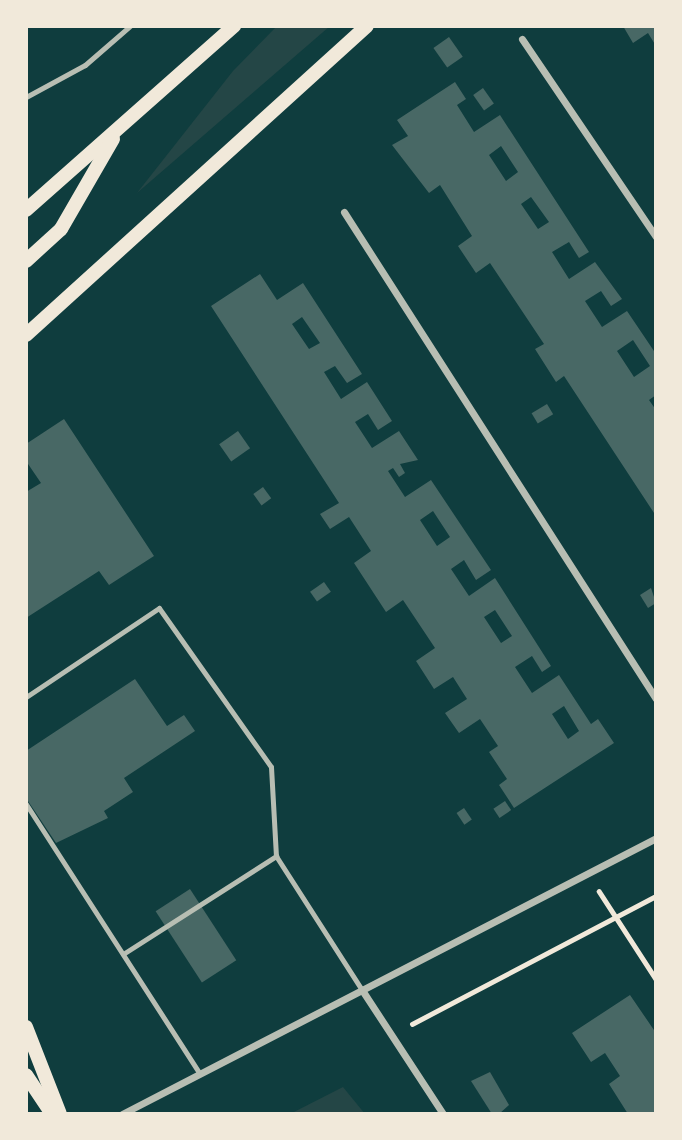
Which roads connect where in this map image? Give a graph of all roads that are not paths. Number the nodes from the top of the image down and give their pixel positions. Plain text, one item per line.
1 (130, 26) edge
2 (234, 26) edge
3 (367, 26) edge
4 (522, 39) dead end
5 (26, 97) edge
6 (118, 128) junction
7 (26, 210) edge
8 (344, 212) dead end
9 (656, 237) edge
10 (26, 261) edge
11 (26, 335) edge
12 (26, 697) edge
13 (656, 699) edge
14 (26, 804) edge
15 (656, 838) edge
16 (275, 856) junction
17 (122, 954) junction
18 (362, 990) junction
19 (26, 1027) edge
20 (26, 1074) edge
21 (200, 1074) junction
22 (52, 1114) edge
23 (60, 1114) edge
24 (122, 1114) edge
25 (443, 1114) edge

1 - 5 lane
2 - 6 main road
3 - 11 main road
4 - 9 street
6 - 7 main road
6 - 10 main road
8 - 13 street
12 - 16 lane
14 - 17 lane
15 - 18 street
16 - 17 lane
16 - 18 lane
17 - 21 lane
18 - 21 street
18 - 25 street
19 - 23 main road
20 - 22 main road
21 - 24 street

